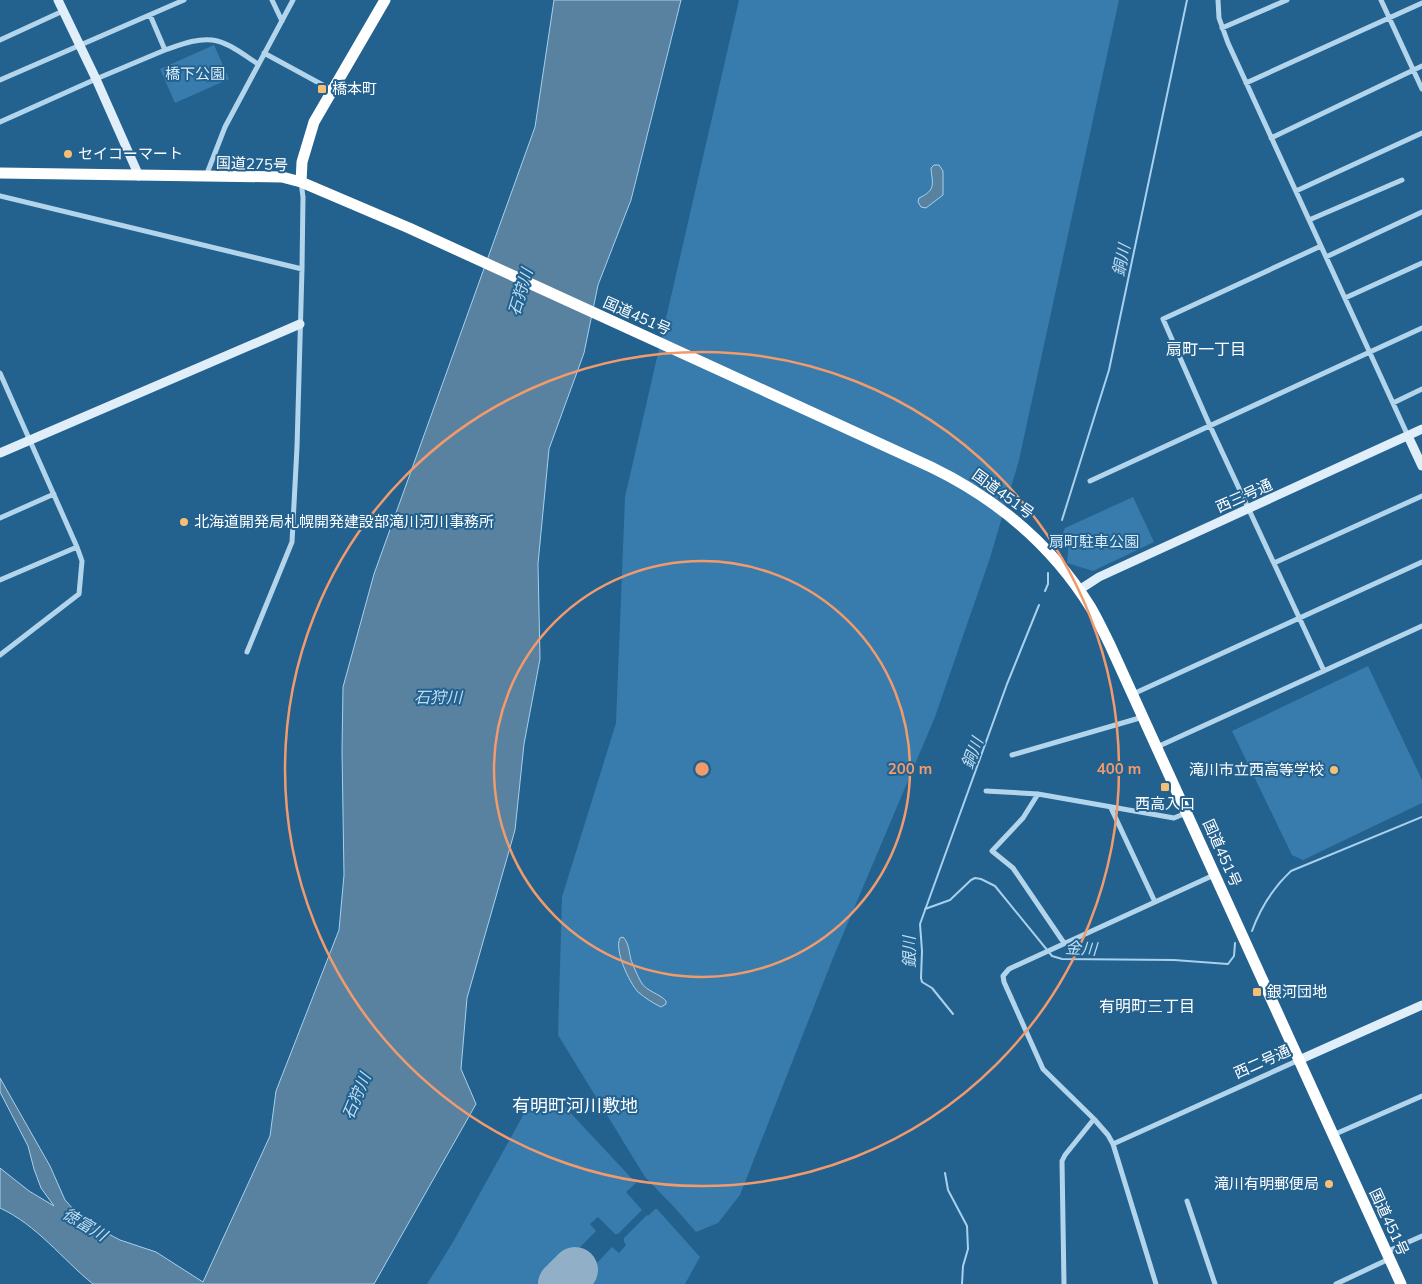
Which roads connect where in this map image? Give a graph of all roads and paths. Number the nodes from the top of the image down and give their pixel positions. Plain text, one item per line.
1 (58, 0) edge
2 (184, 0) edge
3 (272, 0) edge
4 (293, 0) edge
5 (385, 0) edge
6 (1218, 0) edge
7 (1287, 0) edge
8 (1381, 0) edge
9 (1422, 3) edge
10 (63, 11) junction
11 (150, 15) junction
12 (1389, 18) junction
13 (282, 21) junction
14 (1222, 28) junction
15 (0, 40) edge
16 (79, 45) junction
17 (166, 50) junction
18 (264, 53) junction
19 (258, 64) junction
20 (1422, 66) edge
21 (1413, 70) junction
22 (96, 79) junction
23 (0, 80) edge
24 (1246, 83) junction
25 (1422, 89) edge
26 (333, 90) junction
27 (0, 122) edge
28 (1422, 133) edge
29 (1271, 138) junction
30 (0, 173) edge
31 (139, 176) junction
32 (206, 177) junction
33 (1402, 180) dead end
34 (301, 182) junction
35 (1296, 191) junction
36 (0, 196) edge
37 (1422, 212) edge
38 (1309, 220) junction
39 (1321, 246) junction
40 (1326, 257) junction
41 (1422, 263) edge
42 (302, 269) junction
43 (1345, 298) junction
44 (300, 324) junction
45 (1422, 328) edge
46 (1371, 352) junction
47 (0, 373) edge
48 (6, 386) junction
49 (0, 389) edge
50 (1422, 390) edge
51 (1393, 403) junction
52 (1210, 426) junction
53 (1422, 429) edge
54 (1408, 436) junction
55 (30, 440) junction
56 (0, 453) edge
57 (1422, 466) edge
58 (1090, 481) dead end
59 (54, 494) junction
60 (1422, 496) edge
61 (1249, 509) junction
62 (0, 518) edge
63 (77, 547) junction
64 (1422, 562) edge
65 (1274, 563) junction
66 (0, 580) edge
67 (1079, 590) junction
68 (1299, 618) junction
69 (1422, 626) edge
70 (247, 652) dead end
71 (0, 655) edge
72 (1324, 671) junction
73 (1132, 694) junction
74 (1143, 717) junction
75 (1157, 747) junction
76 (1012, 754) dead end
77 (986, 791) dead end
78 (1038, 794) junction
79 (1111, 808) junction
80 (1187, 813) junction
81 (1215, 874) junction
82 (1155, 902) junction
83 (1064, 943) junction
84 (1422, 1005) edge
85 (1299, 1060) junction
86 (1422, 1096) edge
87 (1094, 1119) junction
88 (1333, 1135) junction
89 (1113, 1144) junction
90 (1187, 1201) dead end
91 (1422, 1236) edge
92 (1388, 1256) junction
93 (1064, 1284) edge
94 (1156, 1284) edge
95 (1215, 1284) edge
96 (1336, 1284) edge
97 (1401, 1284) edge

1 - 10 street
2 - 11 street
3 - 13 street
4 - 13 street
5 - 26 highway, 国道275号
6 - 14 street
7 - 14 street
8 - 12 street
9 - 12 street
10 - 15 street
10 - 16 street
11 - 16 street
11 - 17 street
12 - 21 street
12 - 24 street
13 - 18 street
14 - 24 street
16 - 22 street
16 - 23 street
17 - 19 street
17 - 22 street
18 - 19 street
18 - 26 street
19 - 32 street
20 - 21 street
21 - 25 street
21 - 29 street
22 - 27 street
22 - 31 street
24 - 29 street
26 - 34 highway, 国道275号
28 - 35 street
29 - 35 street
30 - 31 highway, 国道275号
31 - 32 highway, 国道275号
32 - 34 highway, 国道275号
33 - 38 street
34 - 42 street
34 - 67 highway, 国道451号
35 - 38 street
36 - 42 street
37 - 40 street
38 - 39 street
39 - 40 street
39 - 52 street
40 - 43 street
41 - 43 street
42 - 44 street
43 - 46 street
44 - 55 street
44 - 70 street
45 - 46 street
46 - 51 street
46 - 52 street
47 - 48 street
48 - 49 street
48 - 55 street
50 - 51 street
51 - 54 street
52 - 58 street
52 - 61 street
53 - 54 street, 西三号通
54 - 57 street
54 - 61 street, 西三号通
55 - 56 street
55 - 59 street
59 - 62 street
59 - 63 street
60 - 65 street
61 - 65 street
61 - 67 street, 西三号通
63 - 66 street
63 - 71 street
64 - 68 street
65 - 68 street
67 - 73 highway, 国道451号
68 - 72 street
68 - 73 street
69 - 72 street
72 - 75 street
73 - 74 highway, 国道451号
74 - 75 highway, 国道451号
74 - 76 street
75 - 80 highway, 国道451号
77 - 78 street
78 - 79 street
78 - 83 street
79 - 80 street
79 - 82 street
80 - 81 highway, 国道451号
81 - 82 street
81 - 85 highway, 国道451号
82 - 83 street
83 - 87 street
84 - 85 street, 西二号通
85 - 88 highway, 国道451号
85 - 89 street, 西二号通
86 - 88 street
87 - 89 street
87 - 93 street
88 - 92 highway, 国道451号
89 - 94 street
90 - 95 street
91 - 92 street
92 - 96 street
92 - 97 highway, 国道451号

